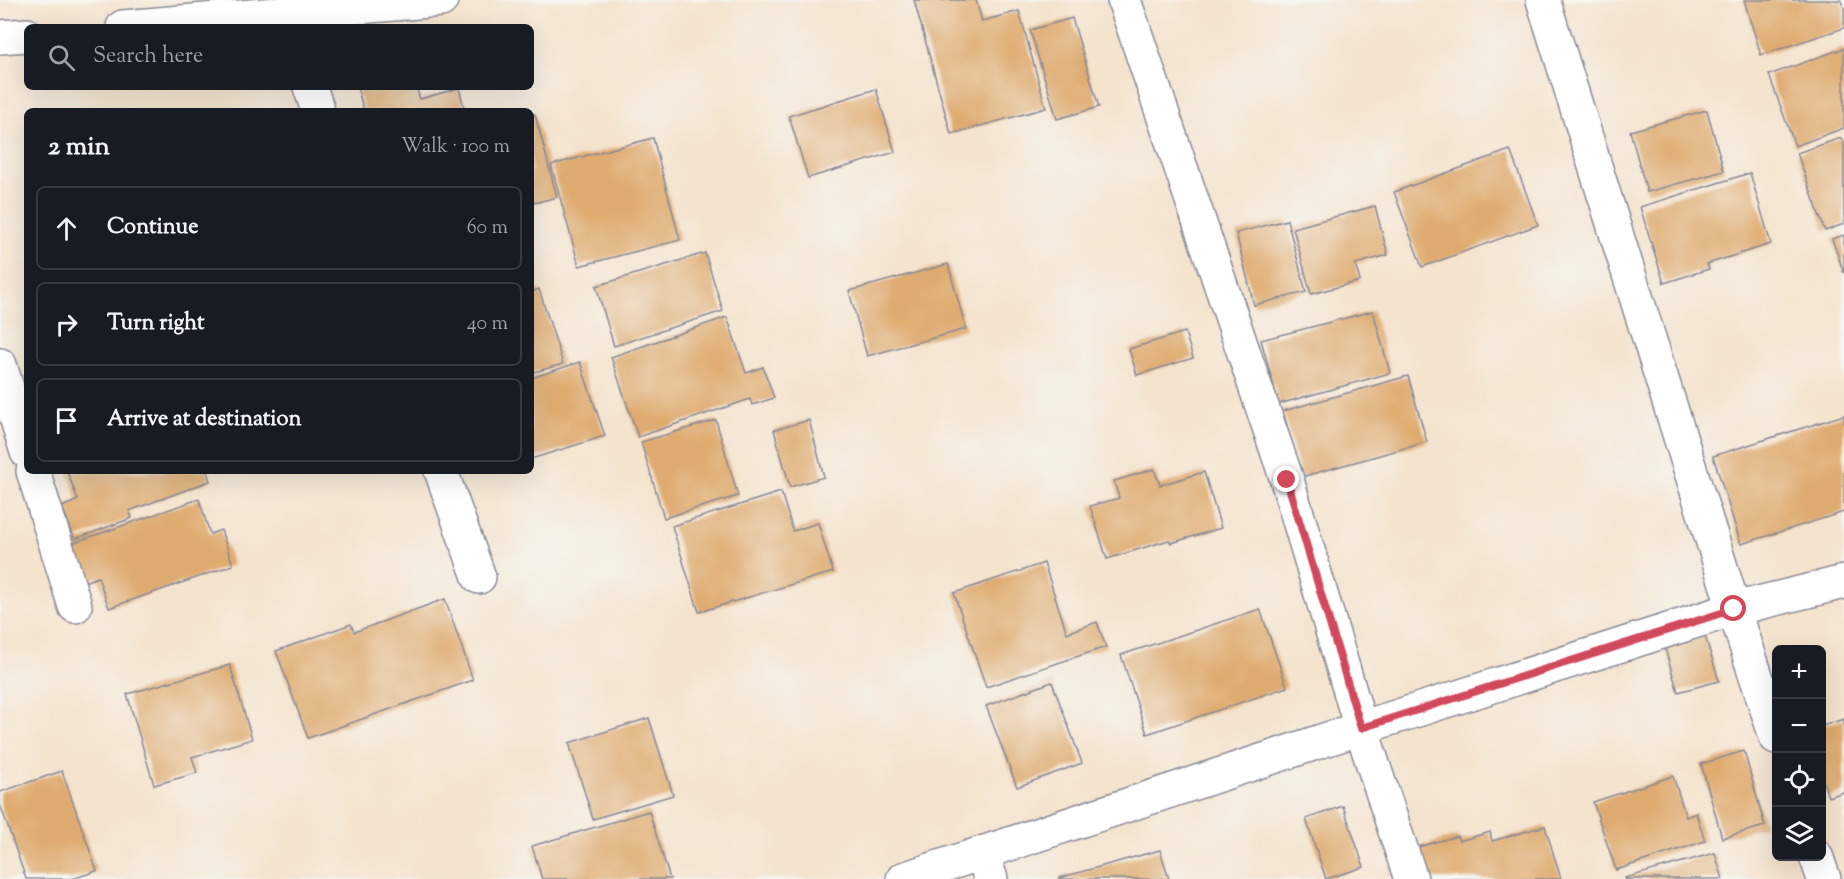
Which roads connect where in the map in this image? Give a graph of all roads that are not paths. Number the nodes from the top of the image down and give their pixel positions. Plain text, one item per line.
1 (441, 0) edge
2 (1124, 0) edge
3 (1544, 0) edge
4 (288, 20) edge
5 (194, 24) edge
6 (24, 35) edge
7 (0, 37) edge
8 (311, 90) edge
9 (317, 108) edge
10 (0, 365) edge
11 (24, 442) edge
12 (34, 474) edge
13 (442, 474) edge
14 (479, 577) dead end
15 (1844, 582) edge
16 (75, 606) dead end
17 (1734, 609) junction
18 (1772, 725) edge
19 (1361, 728) junction
20 (1818, 861) edge
21 (986, 866) edge
22 (903, 879) edge
23 (1411, 879) edge
24 (1824, 879) edge

1 - 4 street
2 - 19 street
3 - 17 street
4 - 5 street
6 - 7 street
8 - 9 street
10 - 11 street
12 - 16 street
13 - 14 street
15 - 17 street
17 - 18 street
17 - 19 street
19 - 21 street
19 - 23 street
20 - 24 street
21 - 22 street

